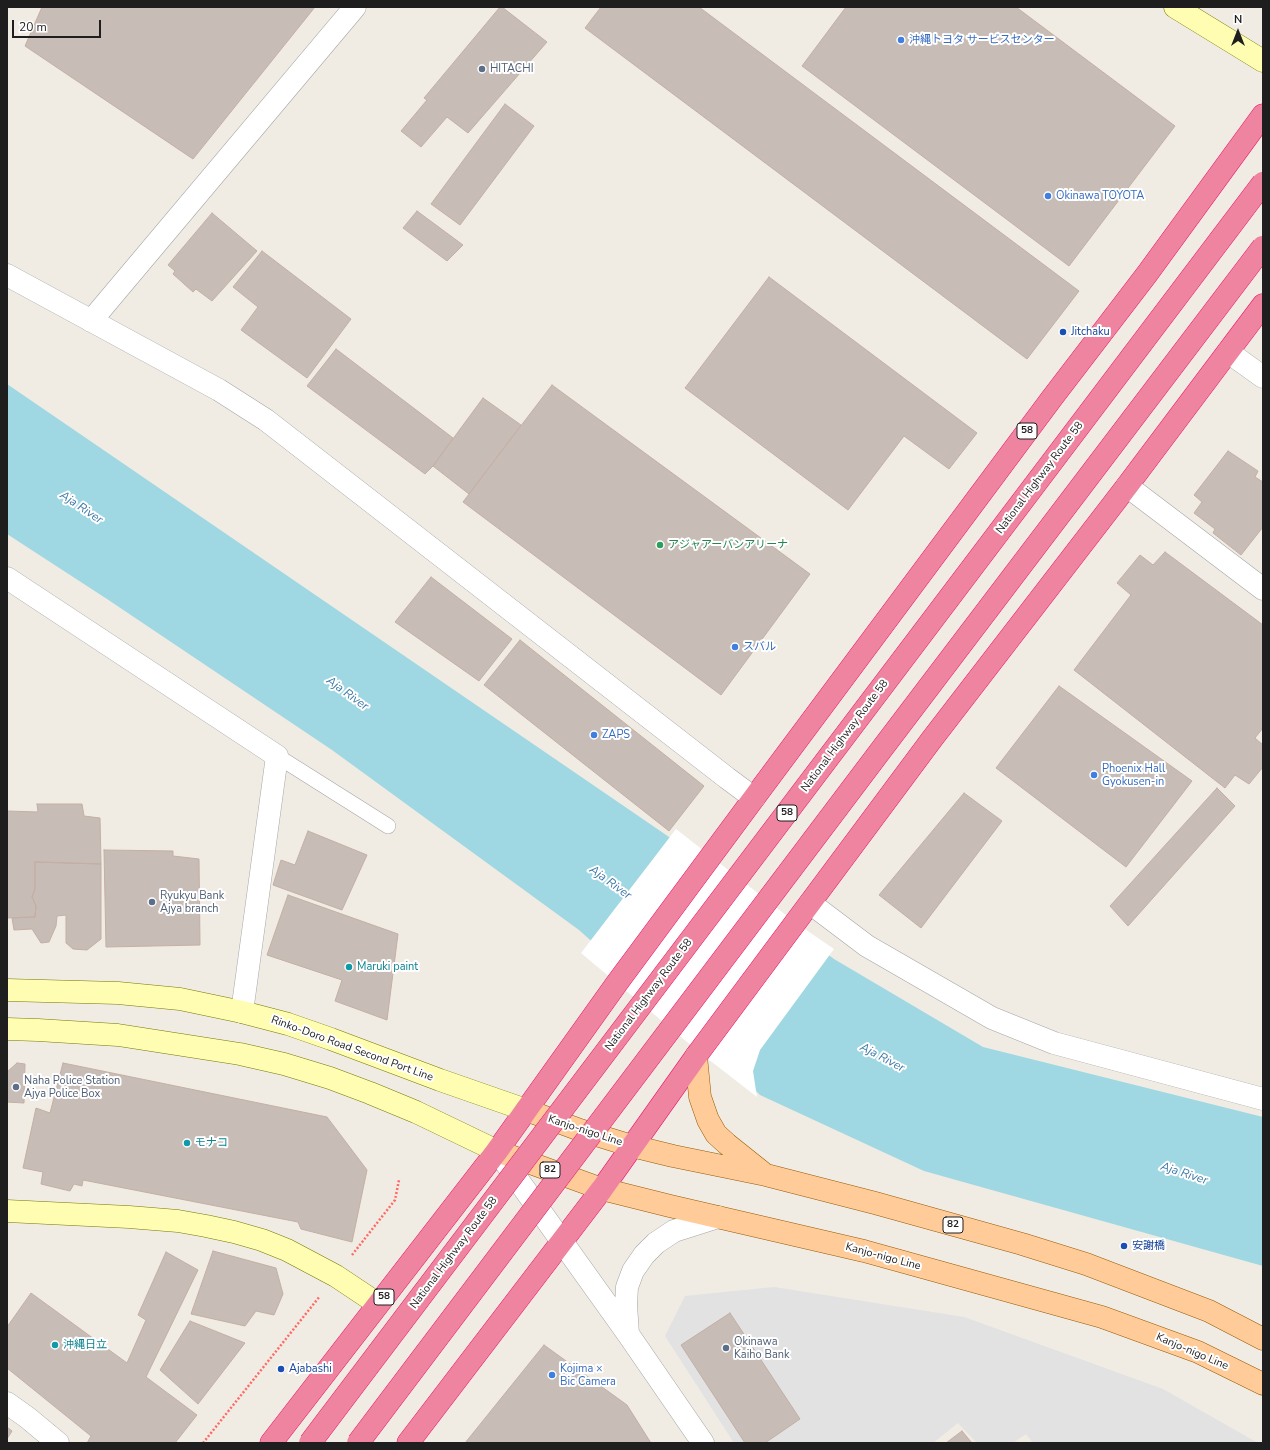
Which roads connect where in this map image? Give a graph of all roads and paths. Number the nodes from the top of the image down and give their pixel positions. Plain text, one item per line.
1 (355, 7) edge
2 (1175, 7) edge
3 (1263, 61) edge
4 (1263, 115) edge
5 (1263, 183) edge
6 (1263, 247) edge
7 (7, 275) edge
8 (1263, 305) edge
9 (91, 321) junction
10 (1228, 352) junction
11 (1263, 377) edge
12 (1127, 486) junction
13 (7, 578) edge
14 (1263, 589) edge
15 (276, 756) junction
16 (754, 798) junction
17 (388, 826) dead end
18 (810, 903) junction
19 (7, 990) edge
20 (242, 1012) junction
21 (7, 1029) edge
22 (698, 1054) junction
23 (1263, 1099) edge
24 (526, 1110) junction
25 (632, 1146) junction
26 (497, 1150) junction
27 (766, 1175) junction
28 (399, 1180) dead end
29 (602, 1189) junction
30 (7, 1211) edge
31 (718, 1217) junction
32 (562, 1242) junction
33 (349, 1259) dead end
34 (324, 1292) dead end
35 (378, 1304) junction
36 (628, 1334) junction
37 (1263, 1339) edge
38 (1263, 1384) edge
39 (7, 1404) edge
40 (58, 1443) edge
41 (203, 1443) edge
42 (271, 1443) edge
43 (310, 1443) edge
44 (358, 1443) edge
45 (408, 1443) edge
46 (702, 1443) edge

1 - 9 street
2 - 3 street
4 - 16 highway, 58
5 - 43 highway, National Highway Route 58 / 58, bridge
6 - 44 highway, bridge
7 - 9 street
8 - 10 highway
9 - 16 street
10 - 11 street
10 - 12 highway
12 - 14 street
12 - 18 highway
13 - 15 street
15 - 17 lane
15 - 20 street
16 - 24 highway, 58
18 - 22 highway
18 - 23 street
19 - 20 street, Rinko-Doro Road Second Port Line
20 - 24 street, Rinko-Doro Road Second Port Line
21 - 26 street
22 - 25 highway
22 - 27 main road
24 - 25 main road, Kanjo-nigo Line / 82
24 - 26 highway, 58
25 - 27 main road, Kanjo-nigo Line / 82
25 - 29 highway
26 - 29 main road, Kanjo-nigo Line / 82
26 - 32 street
26 - 35 highway, 58
27 - 37 main road, Kanjo-nigo Line / 82
28 - 33 path
29 - 31 main road, Kanjo-nigo Line / 82
29 - 32 highway
30 - 35 street
31 - 36 street
31 - 38 main road, Kanjo-nigo Line / 82
32 - 36 street
32 - 45 highway
34 - 41 path
35 - 42 highway, 58
36 - 46 street
39 - 40 street

